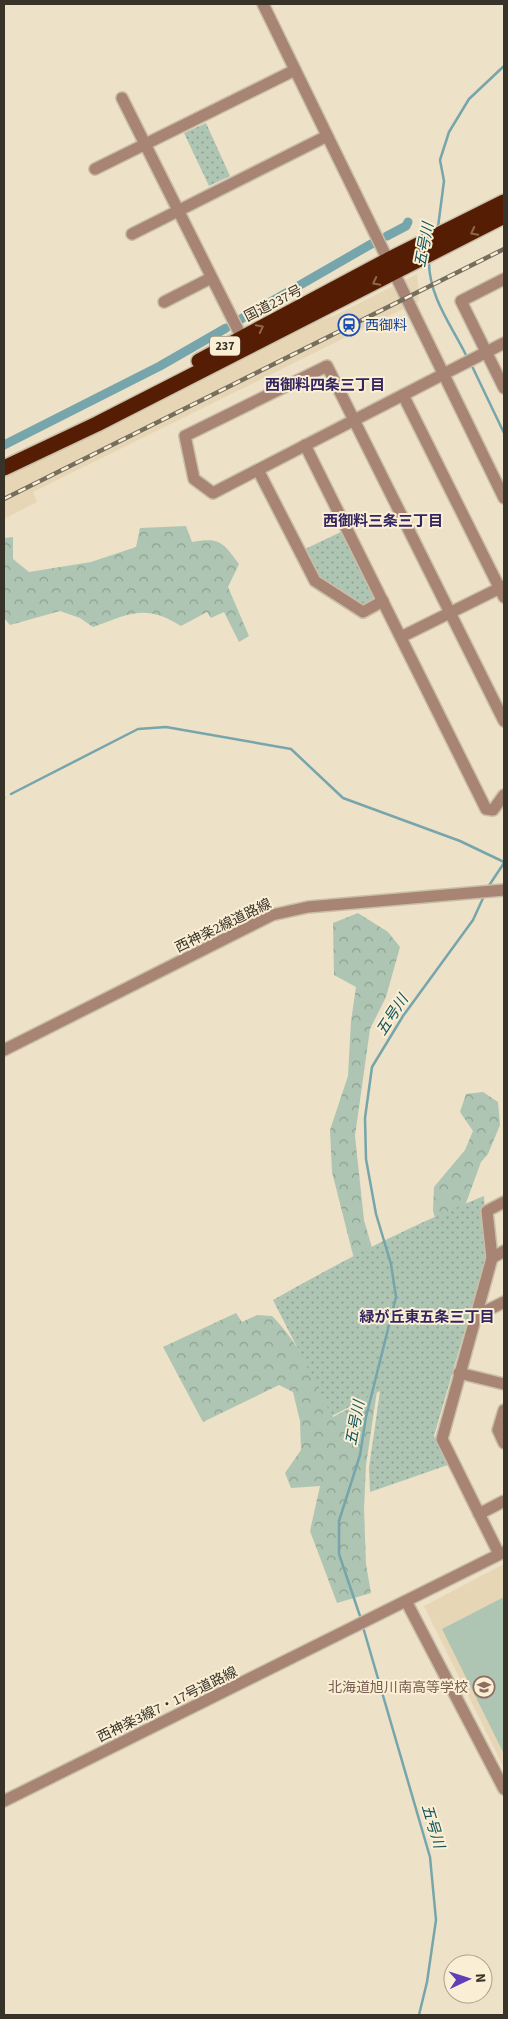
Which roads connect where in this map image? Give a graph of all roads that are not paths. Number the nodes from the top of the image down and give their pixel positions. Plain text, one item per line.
1 (263, 4) edge
2 (295, 70) junction
3 (122, 98) dead end
4 (327, 136) junction
5 (145, 144) junction
6 (95, 169) dead end
7 (504, 202) edge
8 (178, 210) junction
9 (504, 216) edge
10 (132, 234) dead end
11 (419, 252) junction
12 (391, 267) junction
13 (211, 278) junction
14 (504, 279) edge
15 (164, 302) dead end
16 (245, 342) junction
17 (504, 343) edge
18 (482, 355) junction
19 (443, 375) junction
20 (504, 388) edge
21 (403, 395) junction
22 (355, 420) junction
23 (305, 445) junction
24 (4, 468) edge
25 (258, 470) junction
26 (504, 498) edge
27 (503, 590) edge
28 (383, 601) junction
29 (451, 612) junction
30 (401, 637) junction
31 (504, 721) edge
32 (504, 795) edge
33 (501, 891) edge
34 (4, 1050) edge
35 (504, 1202) edge
36 (504, 1252) edge
37 (492, 1258) junction
38 (504, 1302) edge
39 (476, 1316) junction
40 (460, 1374) junction
41 (504, 1384) edge
42 (504, 1410) edge
43 (504, 1443) edge
44 (504, 1501) edge
45 (479, 1514) junction
46 (502, 1553) edge
47 (406, 1601) junction
48 (504, 1789) edge
49 (4, 1802) edge

1 - 2 street
2 - 4 street
2 - 5 street
3 - 5 street
4 - 8 street
4 - 12 street
5 - 6 street
5 - 8 street
7 - 11 highway, 国道237号 / 237
8 - 10 street
8 - 13 street
9 -> 11 highway, 国道237号 / 237
11 - 12 highway, 国道237号 / 237
12 - 16 highway, 国道237号 / 237
12 - 19 street
13 - 15 street
13 - 16 street
14 - 18 street
16 - 24 highway, 国道237号 / 237
17 - 18 street
18 - 19 street
18 - 20 street
19 - 21 street
19 - 26 street
21 - 22 street
21 - 27 street
22 - 23 street
22 - 25 street
22 - 29 street
23 - 25 street
23 - 28 street
25 - 28 street
27 - 29 street
28 - 30 street
29 - 30 street
29 - 31 street
30 - 32 street
33 - 34 street, 西神楽2線道路線
35 - 37 street
36 - 37 street
37 - 39 street
38 - 39 street
39 - 40 street
40 - 41 street
40 - 45 street
42 - 43 street
44 - 45 street
45 - 46 street
46 - 47 street
47 - 48 street
47 - 49 street, 西神楽3線7・17号道路線

